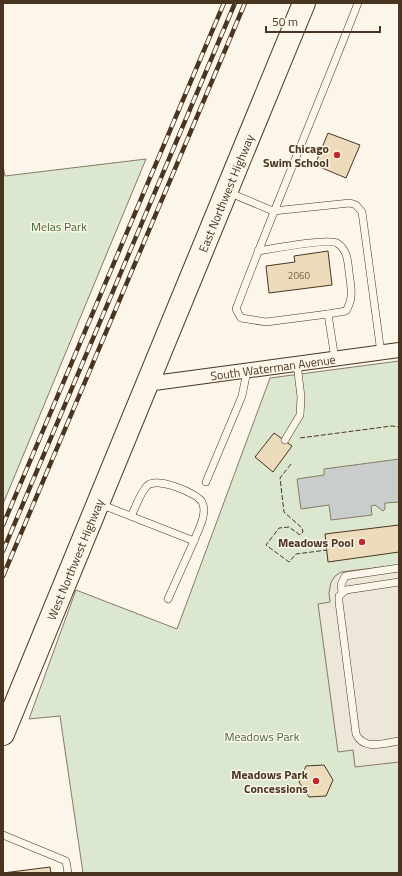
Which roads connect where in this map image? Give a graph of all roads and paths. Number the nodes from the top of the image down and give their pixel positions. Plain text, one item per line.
1 (304, 3) edge
2 (358, 3) edge
3 (226, 191) junction
4 (273, 211) junction
5 (258, 251) junction
6 (328, 314) junction
7 (399, 350) edge
8 (381, 353) junction
9 (335, 359) junction
10 (297, 364) junction
11 (246, 371) junction
12 (147, 384) junction
13 (285, 440) dead end
14 (206, 482) dead end
15 (98, 503) junction
16 (132, 516) junction
17 (194, 541) junction
18 (399, 568) edge
19 (399, 582) edge
20 (342, 592) junction
21 (168, 599) dead end
22 (3, 734) edge
23 (399, 741) edge
24 (3, 835) edge
25 (68, 873) edge

1 - 3 main road, East Northwest Highway
2 - 4 lane
3 - 4 lane
3 - 12 main road, East Northwest Highway
4 - 5 lane
4 - 8 lane
5 - 6 lane
5 - 6 lane
6 - 9 lane
7 - 8 street, South Waterman Avenue
8 - 9 street, South Waterman Avenue
9 - 10 street, South Waterman Avenue
10 - 11 street, South Waterman Avenue
10 - 13 lane
11 - 12 street, South Waterman Avenue
11 - 14 lane
12 - 15 main road, West Northwest Highway
15 - 16 lane
15 - 22 main road, West Northwest Highway
16 - 17 lane
16 - 17 lane
17 - 21 lane
18 - 20 lane
19 - 20 lane
20 - 23 lane
24 - 25 lane

